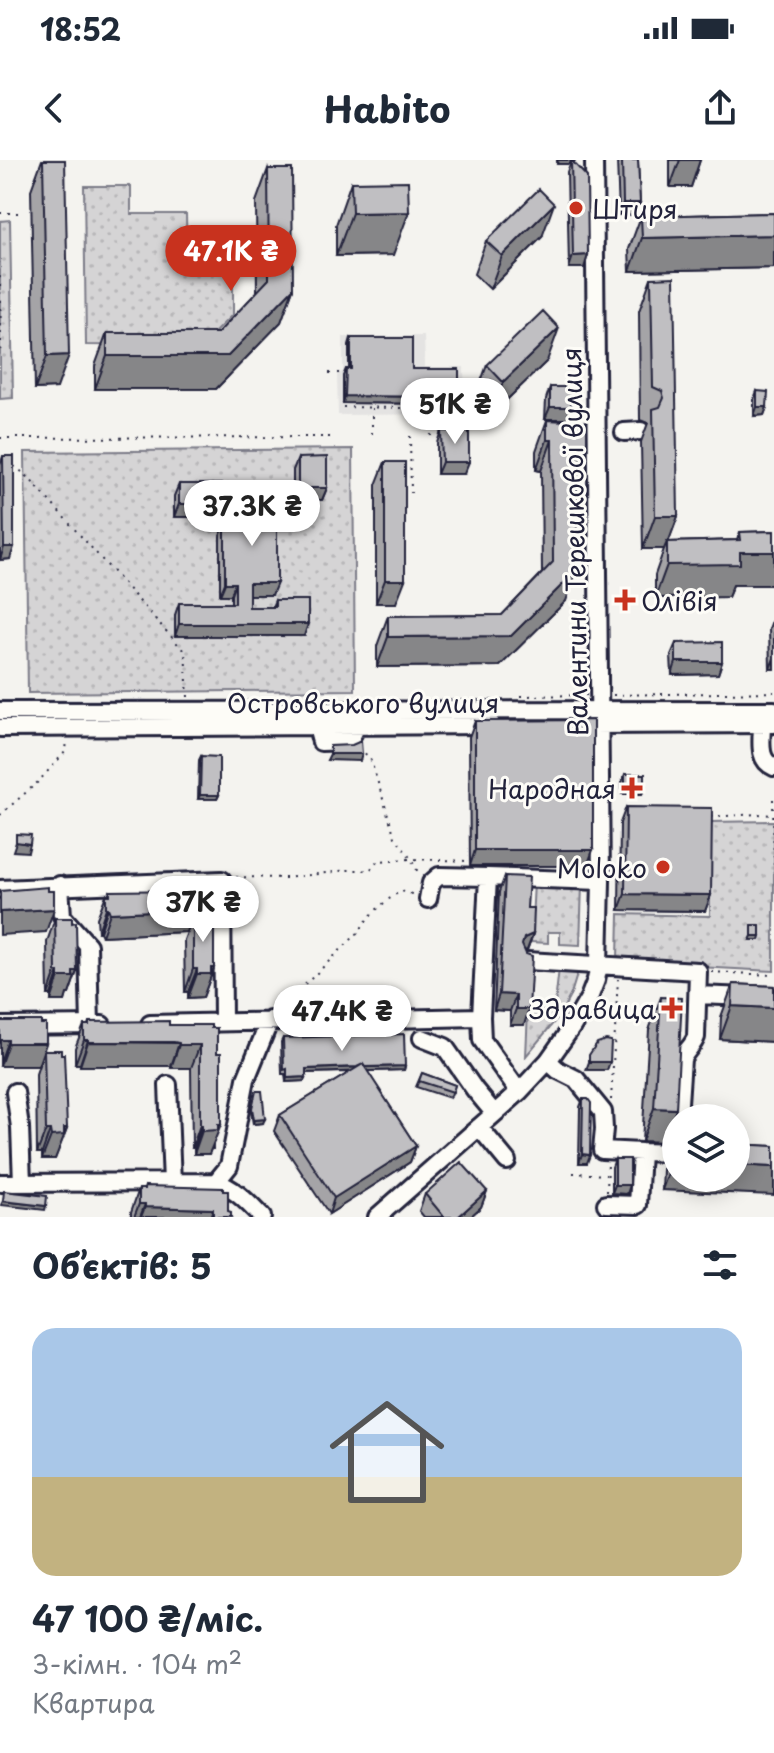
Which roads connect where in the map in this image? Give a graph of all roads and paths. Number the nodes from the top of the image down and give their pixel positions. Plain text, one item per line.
1 (594, 160) edge
2 (0, 213) edge
3 (21, 213) dead end
4 (0, 276) edge
5 (0, 353) edge
6 (329, 373) dead end
7 (343, 373) edge
8 (483, 379) dead end
9 (343, 407) dead end
10 (372, 407) junction
11 (430, 408) junction
12 (372, 436) dead end
13 (410, 436) dead end
14 (431, 436) dead end
15 (331, 437) dead end
16 (0, 438) edge
17 (13, 465) edge
18 (411, 493) dead end
19 (774, 710) edge
20 (0, 711) edge
21 (189, 711) junction
22 (599, 718) junction
23 (768, 724) edge
24 (358, 726) junction
25 (0, 728) edge
26 (67, 728) junction
27 (774, 767) edge
28 (773, 799) edge
29 (0, 815) edge
30 (774, 815) edge
31 (711, 817) edge
32 (411, 859) junction
33 (470, 861) dead end
34 (420, 876) dead end
35 (488, 877) junction
36 (774, 878) edge
37 (222, 880) junction
38 (601, 881) junction
39 (60, 885) junction
40 (0, 889) edge
41 (423, 898) joint
42 (527, 961) edge
43 (599, 965) junction
44 (618, 966) junction
45 (698, 971) junction
46 (774, 975) edge
47 (698, 995) junction
48 (774, 998) edge
49 (481, 1017) junction
50 (270, 1020) junction
51 (223, 1022) junction
52 (0, 1026) edge
53 (90, 1026) junction
54 (422, 1038) dead end
55 (548, 1061) junction
56 (168, 1085) dead end
57 (15, 1092) dead end
58 (519, 1092) junction
59 (611, 1104) dead end
60 (679, 1104) edge
61 (494, 1113) junction
62 (479, 1127) junction
63 (608, 1150) junction
64 (641, 1152) junction
65 (662, 1153) edge
66 (507, 1161) dead end
67 (573, 1173) dead end
68 (607, 1175) junction
69 (216, 1182) junction
70 (0, 1183) edge
71 (22, 1183) junction
72 (172, 1183) junction
73 (606, 1204) joint
74 (262, 1217) edge
75 (377, 1217) edge

1 - 22 street, Валентини Терешкової вулиця
2 - 3 path
4 - 5 path
6 - 7 path
8 - 11 path
9 - 10 path
10 - 11 path
10 - 12 path
11 - 14 path
13 - 18 path
15 - 16 path
17 - 21 path
19 - 22 street, Островського вулиця
20 - 21 street, Островського вулиця
21 - 22 street, Островського вулиця
22 - 23 street, Островського вулиця
22 - 24 street, Островського вулиця
22 - 38 street, Валентини Терешкової вулиця
23 - 27 street
24 - 26 street, Островського вулиця
24 - 32 path
25 - 26 street, Островського вулиця
26 - 29 path
28 - 30 path
30 - 31 path
30 - 36 path
32 - 33 path
32 - 34 path
32 - 37 path
35 - 38 street
35 - 41 street
35 - 49 street
37 - 39 street
37 - 51 street
38 - 43 street, Валентини Терешкової вулиця
39 - 40 street
39 - 53 street
41 - 50 path
42 - 43 street
43 - 44 street
43 - 55 street, Валентини Терешкової вулиця
44 - 45 street
44 - 59 path
45 - 46 path
45 - 47 street
47 - 48 street
47 - 60 street
49 - 50 street
49 - 58 street
50 - 51 street
50 - 69 street
51 - 53 street
52 - 53 street
54 - 61 street
55 - 58 street, Валентини Терешкової вулиця
55 - 63 street
56 - 72 street
57 - 71 street
58 - 61 street, Валентини Терешкової вулиця
61 - 62 street, Валентини Терешкової вулиця
62 - 66 street
62 - 75 street, Валентини Терешкової вулиця
63 - 64 street
63 - 68 path
64 - 65 street
64 - 73 street
67 - 68 path
68 - 73 path
69 - 72 street
69 - 74 street
70 - 71 street
71 - 72 street

